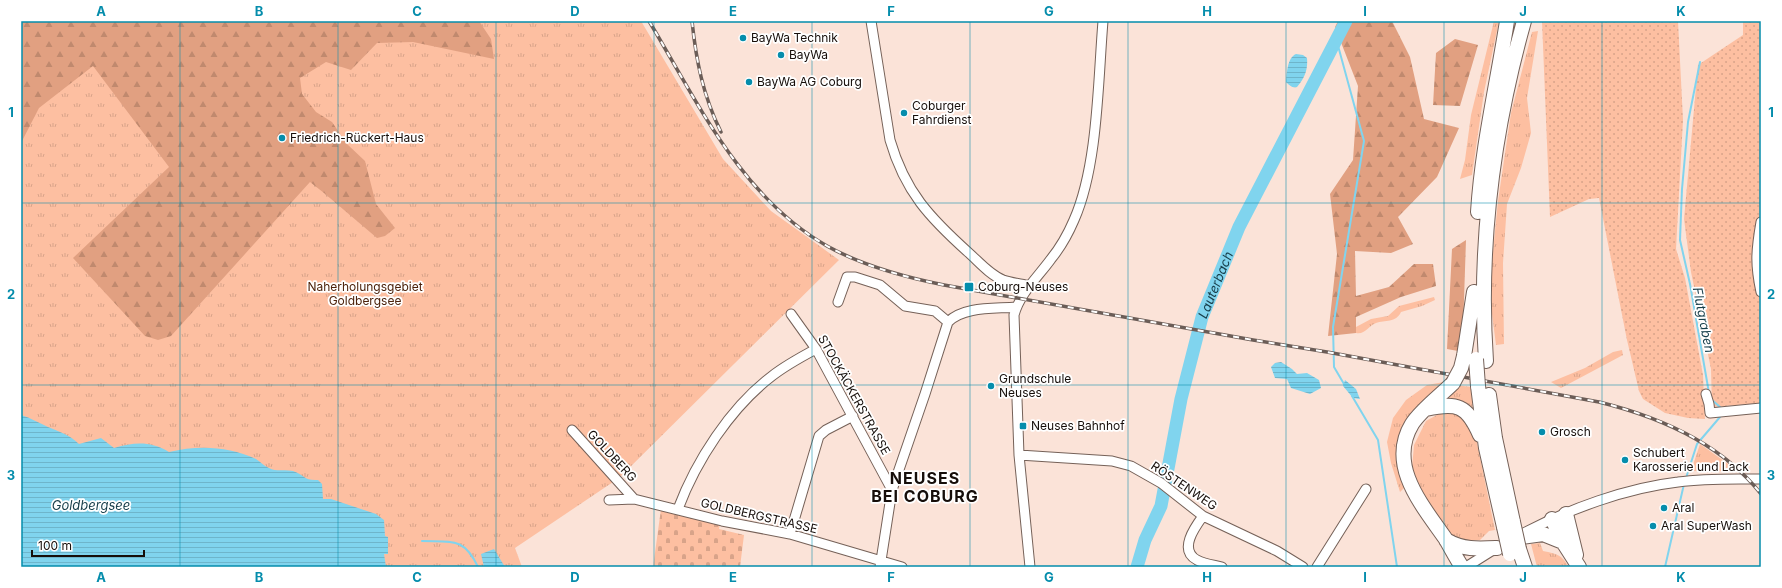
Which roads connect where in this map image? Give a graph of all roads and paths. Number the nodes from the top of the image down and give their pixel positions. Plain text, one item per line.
1 (871, 21) edge
2 (1103, 21) edge
3 (1507, 21) edge
4 (1512, 21) edge
5 (1524, 21) edge
6 (1500, 67) junction
7 (1761, 222) edge
8 (1030, 286) junction
9 (1761, 292) edge
10 (838, 302) dead end
11 (1016, 307) junction
12 (791, 314) dead end
13 (948, 322) junction
14 (816, 349) junction
15 (1475, 359) junction
16 (1483, 387) junction
17 (1706, 394) dead end
18 (1761, 408) edge
19 (1426, 410) junction
20 (853, 416) junction
21 (572, 430) dead end
22 (1486, 448) junction
23 (1019, 455) junction
24 (1761, 479) edge
25 (1366, 489) dead end
26 (892, 490) junction
27 (634, 499) junction
28 (609, 500) dead end
29 (678, 509) junction
30 (1566, 514) junction
31 (1203, 516) junction
32 (1552, 519) junction
33 (1509, 525) junction
34 (790, 534) junction
35 (1446, 540) junction
36 (1563, 542) junction
37 (1497, 548) junction
38 (1515, 552) edge
39 (880, 564) edge
40 (902, 567) edge
41 (1030, 567) edge
42 (1222, 567) edge
43 (1303, 567) edge
44 (1317, 567) edge
45 (1462, 567) edge
46 (1466, 567) edge
47 (1525, 567) edge
48 (1579, 567) edge

1 - 8 street
2 - 8 street
3 - 6 highway
4 - 6 highway
5 - 15 highway
6 - 15 highway
7 - 9 street
8 - 11 street
10 - 13 street
11 - 13 street
11 - 23 street
12 - 14 street, STOCKÄCKERSTRASSE
13 - 26 street
14 - 20 street, STOCKÄCKERSTRASSE
14 - 29 street
15 - 16 highway, bridge
15 - 19 highway, bridge
16 - 22 highway
16 - 33 highway
17 - 18 street
19 - 22 highway
19 - 35 highway
20 - 26 street, STOCKÄCKERSTRASSE
20 - 34 street
21 - 27 street, GOLDBERG
22 - 33 highway
23 - 31 street, RÖSTENWEG
23 - 41 street
24 - 30 street
25 - 44 street
26 - 39 street
27 - 28 street, GOLDBERGSTRASSE
27 - 29 street, GOLDBERGSTRASSE
29 - 34 street, GOLDBERGSTRASSE
30 - 32 street
30 - 48 highway
31 - 42 street
31 - 43 street, RÖSTENWEG
32 - 36 highway
32 - 38 street
33 - 38 highway, bridge
34 - 39 street, GOLDBERGSTRASSE
35 - 37 highway
35 - 45 highway
36 - 38 highway
36 - 48 highway
37 - 38 street
37 - 46 street
38 - 47 highway
39 - 40 street, GOLDBERGSTRASSE

